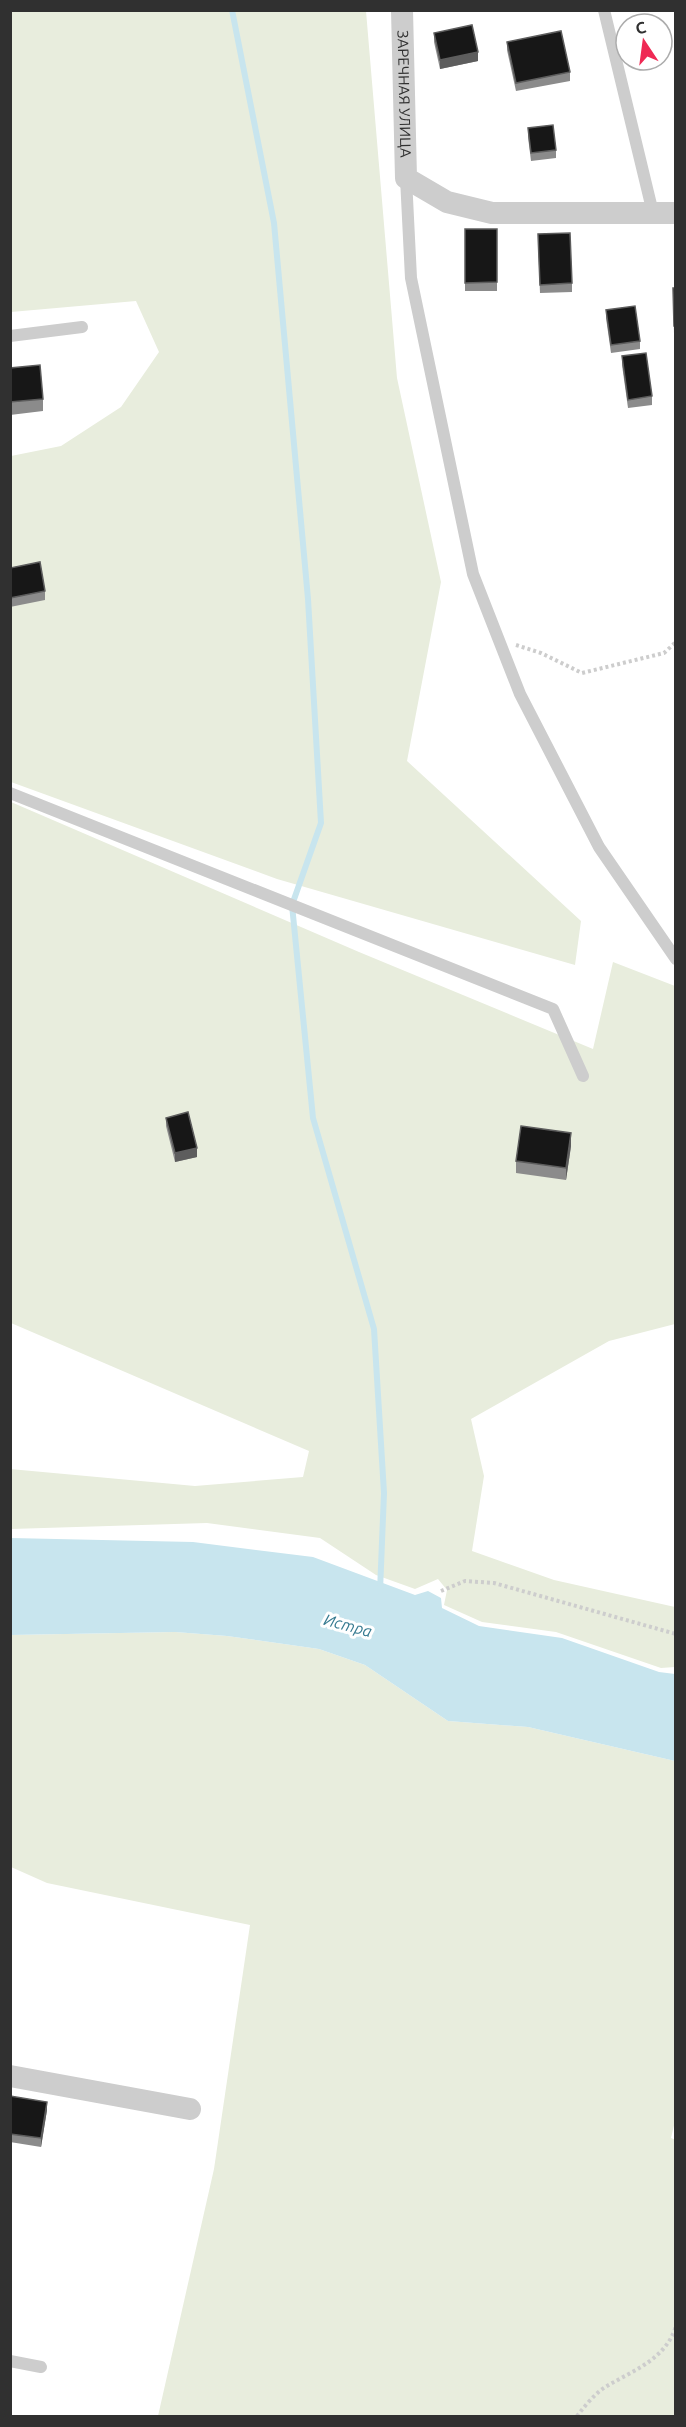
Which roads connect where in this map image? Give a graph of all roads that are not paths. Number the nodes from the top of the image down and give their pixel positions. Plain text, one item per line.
1 (402, 10) edge
2 (604, 10) edge
3 (406, 178) junction
4 (664, 213) edge
5 (82, 327) dead end
6 (10, 336) edge
7 (10, 793) edge
8 (675, 959) edge
9 (583, 1076) dead end
10 (10, 2076) edge
11 (190, 2109) dead end
12 (10, 2361) edge
13 (41, 2367) dead end

1 - 3 street, ЗАРЕЧНАЯ УЛИЦА
2 - 4 lane
3 - 4 street
3 - 8 lane
5 - 6 lane
7 - 9 lane
10 - 11 street
12 - 13 lane

